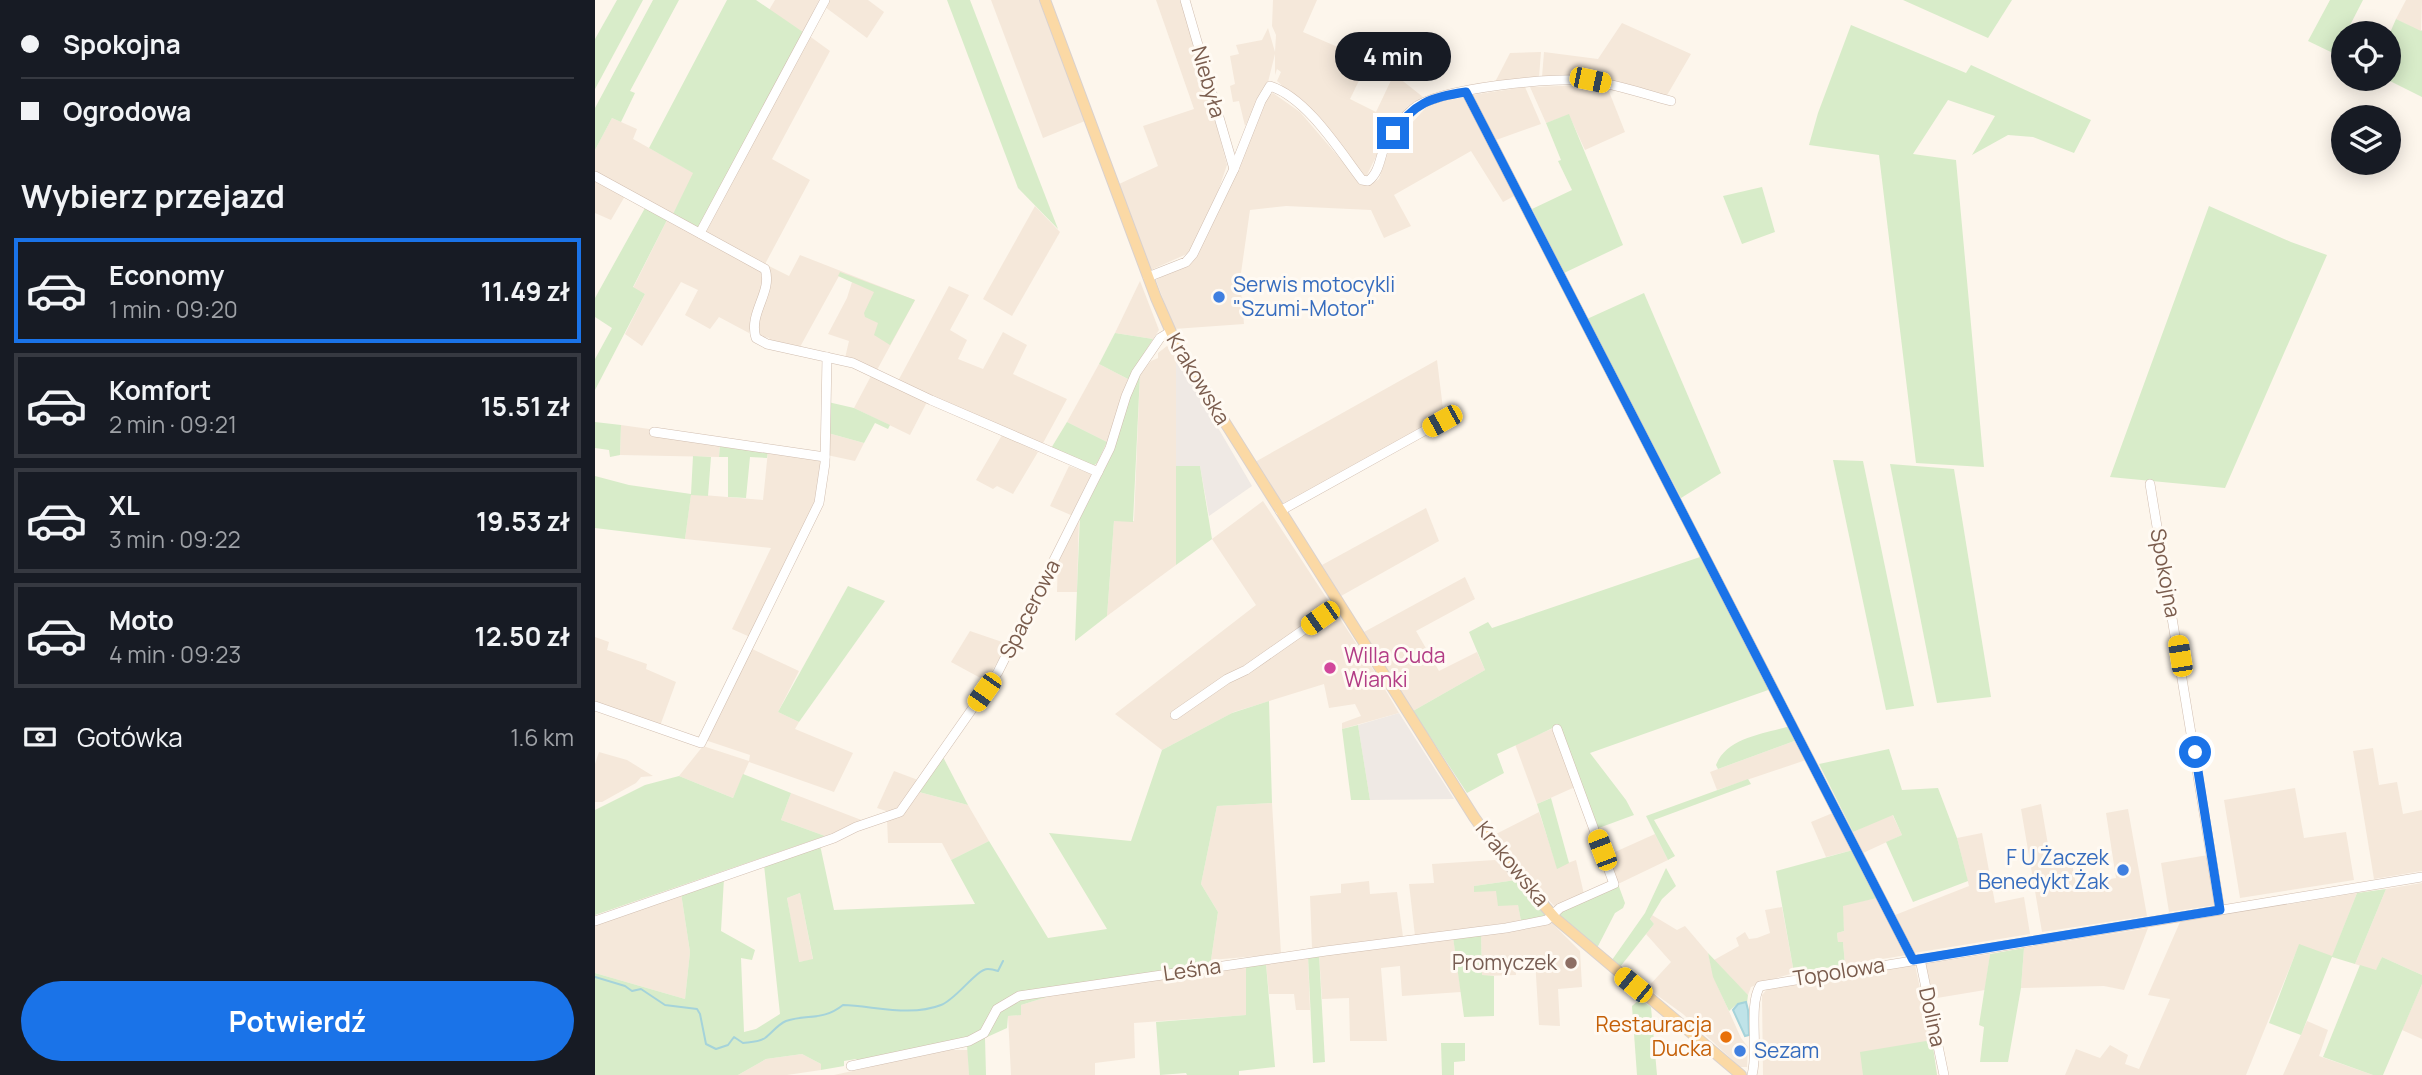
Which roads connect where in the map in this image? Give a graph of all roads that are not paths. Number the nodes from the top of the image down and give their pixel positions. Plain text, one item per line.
1 (825, 0) edge
2 (1045, 0) edge
3 (1185, 0) edge
4 (1466, 92) junction
5 (1671, 101) dead end
6 (1232, 166) junction
7 (595, 176) edge
8 (699, 233) junction
9 (1148, 277) junction
10 (1170, 332) junction
11 (827, 357) junction
12 (1442, 421) dead end
13 (654, 432) dead end
14 (825, 457) junction
15 (1098, 472) junction
16 (2150, 484) dead end
17 (1280, 511) junction
18 (1339, 605) junction
19 (595, 706) edge
20 (1175, 715) dead end
21 (1557, 729) dead end
22 (2422, 877) edge
23 (2220, 910) junction
24 (1552, 914) junction
25 (595, 921) edge
26 (1916, 959) junction
27 (851, 1066) dead end
28 (1741, 1075) edge
29 (1752, 1075) edge
30 (1944, 1075) edge

1 - 8 street
2 - 9 main road, Krakowska
3 - 6 street, Niebyła
4 - 5 street
4 - 6 street
4 - 26 street, Dolina
6 - 9 street
7 - 8 street
8 - 11 street
9 - 10 main road, Krakowska
10 - 15 street, Spacerowa
10 - 17 main road, Krakowska
11 - 14 street
11 - 15 street
12 - 17 street
13 - 14 street
14 - 19 street
15 - 25 street, Spacerowa
16 - 23 street, Spokojna
17 - 18 main road, Krakowska
18 - 20 street
18 - 24 main road, Krakowska
21 - 24 street, Leśna
22 - 23 street, Topolowa
23 - 26 street, Topolowa
24 - 27 street, Leśna
24 - 28 main road, Krakowska
26 - 29 street, Topolowa
26 - 30 street, Dolina

